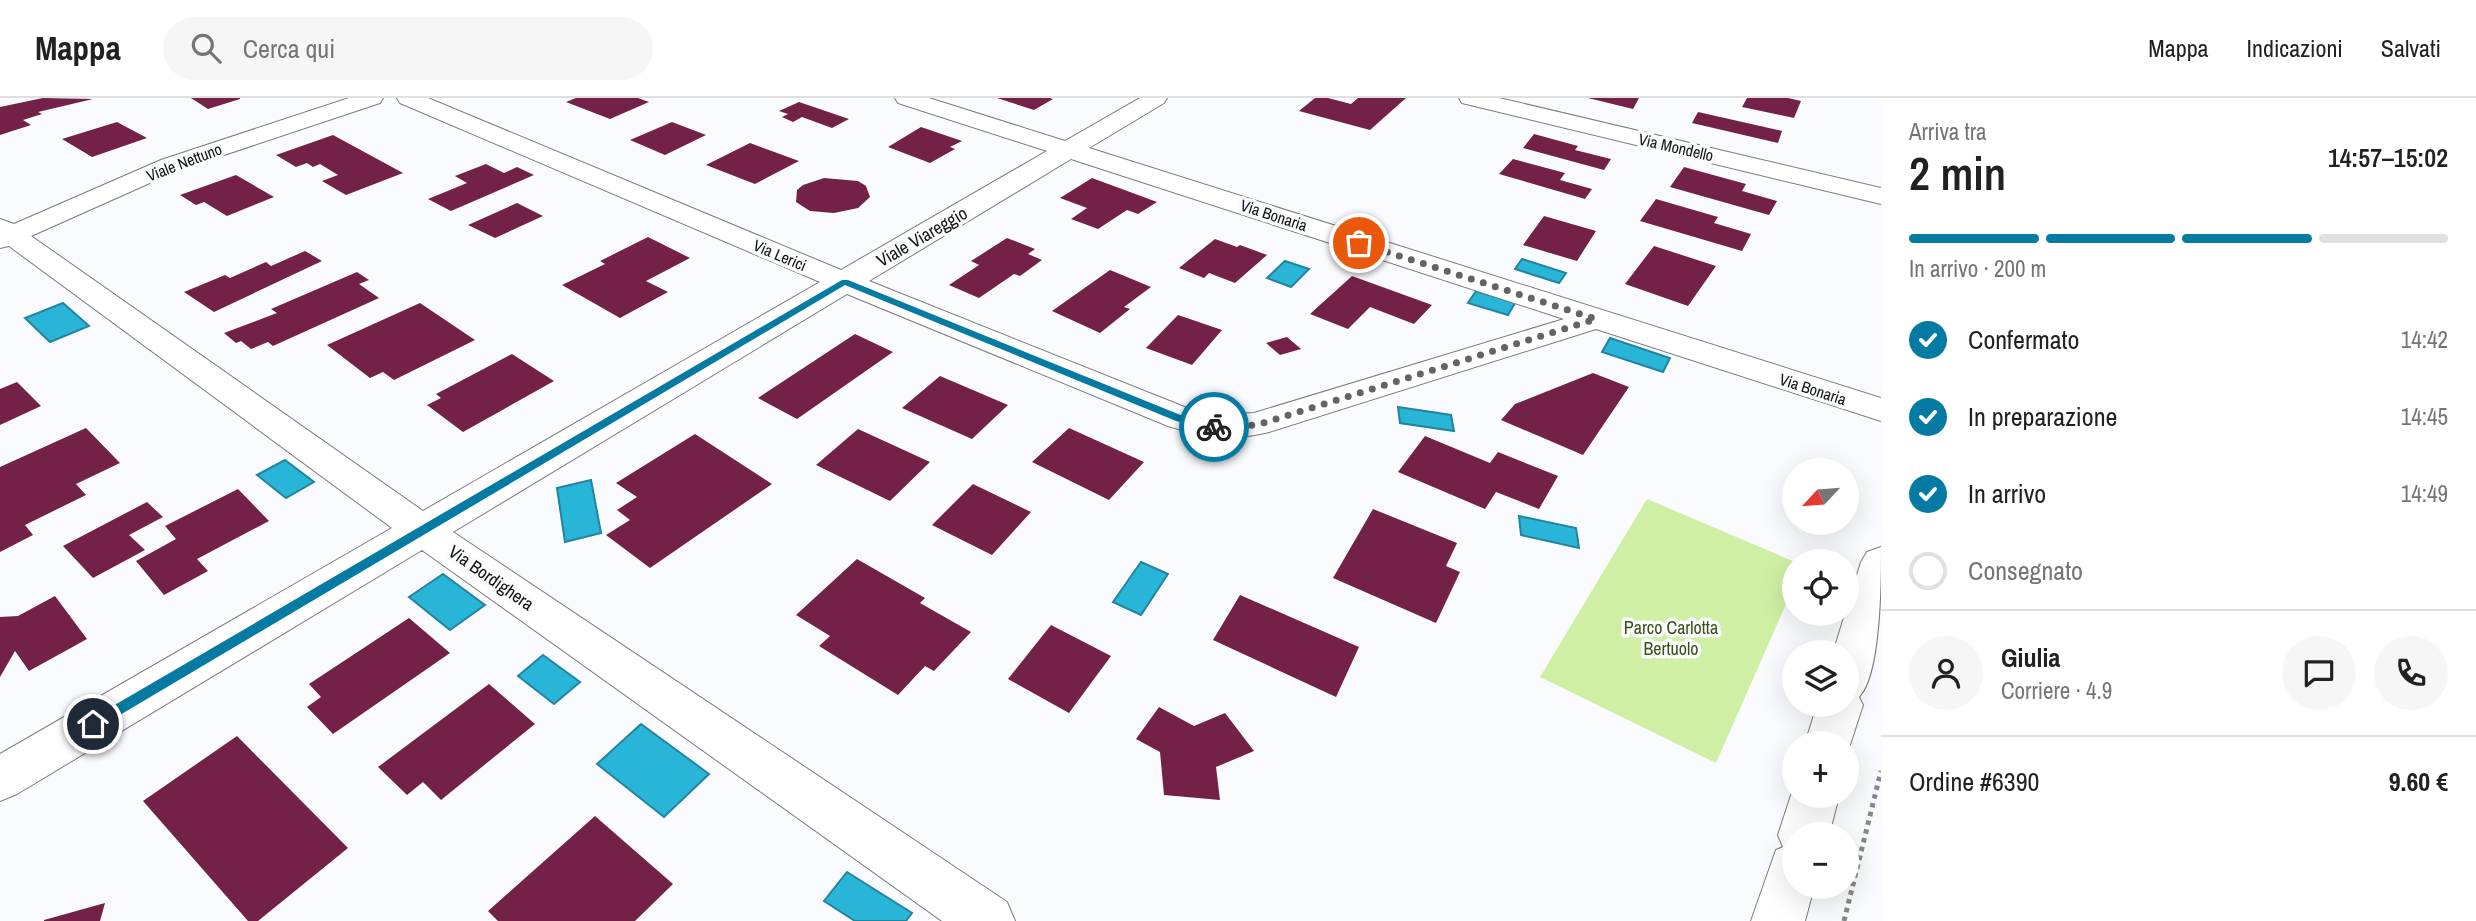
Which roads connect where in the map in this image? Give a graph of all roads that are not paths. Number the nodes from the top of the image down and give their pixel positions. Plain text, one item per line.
1 (373, 98) edge
2 (408, 98) edge
3 (906, 98) edge
4 (1156, 98) edge
5 (1470, 98) edge
6 (1070, 150) junction
7 (1881, 196) edge
8 (4, 234) edge
9 (845, 282) junction
10 (1596, 319) junction
11 (1881, 410) edge
12 (422, 530) junction
13 (1881, 562) edge
14 (1858, 640) edge
15 (0, 779) edge
16 (1785, 899) edge
17 (988, 921) edge
18 (1778, 921) edge

1 - 8 street, Viale Nettuno
2 - 9 street, Via Lerici
3 - 6 street, Via Bonaria
4 - 6 street, Viale Viareggio
5 - 7 street, Via Mondello
6 - 9 street, Viale Viareggio
6 - 10 street, Via Bonaria
8 - 12 street, Via Bordighera
9 - 10 street, Via Lerici
9 - 12 street, Viale Viareggio
10 - 11 street, Via Bonaria
12 - 15 street, Viale Viareggio
12 - 17 street, Via Bordighera
13 - 14 street
16 - 18 street

